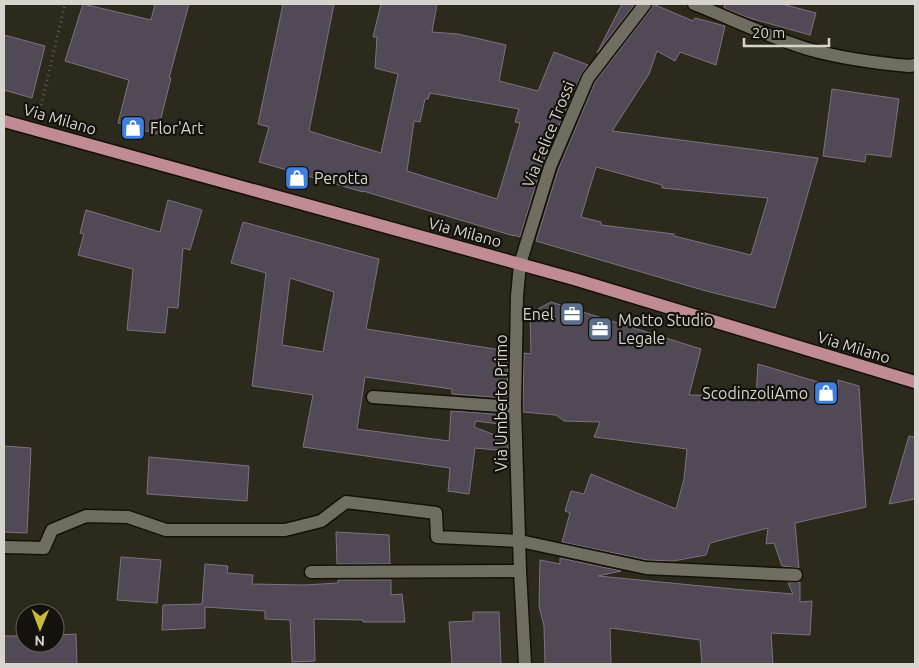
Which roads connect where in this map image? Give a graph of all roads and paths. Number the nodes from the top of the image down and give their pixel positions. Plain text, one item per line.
1 (65, 4) edge
2 (645, 4) edge
3 (694, 4) edge
4 (915, 65) edge
5 (4, 121) edge
6 (36, 130) junction
7 (520, 264) junction
8 (915, 382) edge
9 (373, 397) dead end
10 (514, 407) junction
11 (520, 541) junction
12 (4, 547) edge
13 (520, 571) junction
14 (311, 572) dead end
15 (796, 575) dead end
16 (525, 664) edge

1 - 6 path
2 - 7 street, Via Felice Trossi
3 - 4 street
5 - 6 main road, Via Milano
6 - 7 main road, Via Milano
7 - 8 main road, Via Milano
7 - 10 street, Via Umberto Primo
9 - 10 street
10 - 11 street, Via Umberto Primo
11 - 12 street
11 - 13 street, Via Umberto Primo
11 - 15 street
13 - 14 street
13 - 16 street, Via Umberto Primo

